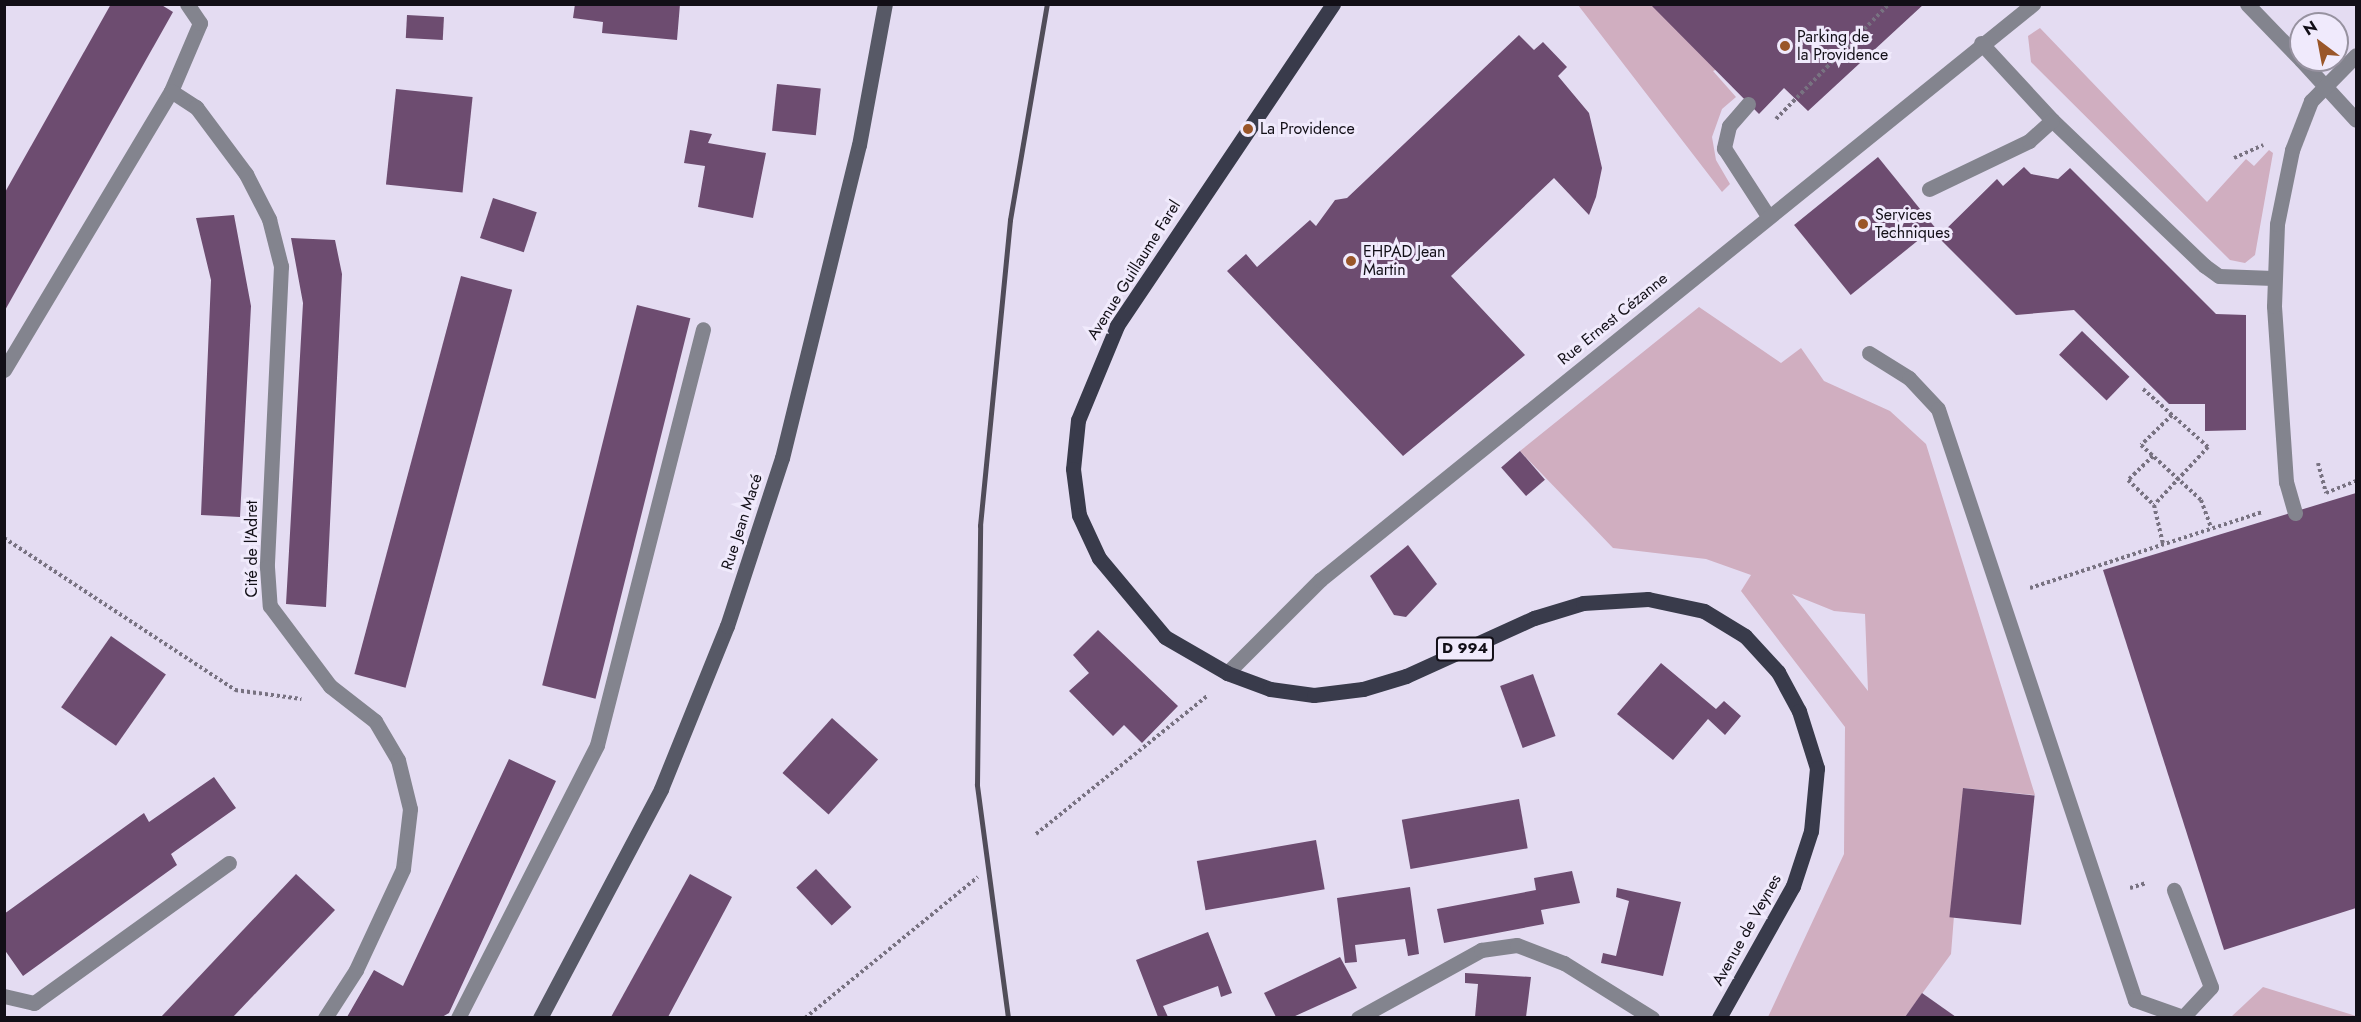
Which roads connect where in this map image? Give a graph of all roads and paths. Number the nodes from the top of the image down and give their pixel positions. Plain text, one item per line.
1 (187, 4) edge
2 (885, 4) edge
3 (1333, 4) edge
4 (1889, 4) edge
5 (2247, 4) edge
6 (2027, 6) edge
7 (1981, 43) junction
8 (2289, 48) edge
9 (2356, 55) edge
10 (2313, 72) edge
11 (2324, 83) junction
12 (171, 91) junction
13 (1748, 104) dead end
14 (2052, 120) junction
15 (2356, 120) edge
16 (1772, 123) dead end
17 (1929, 189) dead end
18 (1768, 216) junction
19 (2273, 278) junction
20 (703, 329) dead end
21 (1869, 353) dead end
22 (4, 370) edge
23 (2143, 389) dead end
24 (2172, 415) junction
25 (2316, 455) dead end
26 (2153, 456) junction
27 (2179, 479) junction
28 (2356, 481) edge
29 (2154, 505) junction
30 (2259, 513) dead end
31 (2295, 513) dead end
32 (2211, 528) junction
33 (4, 538) edge
34 (2163, 543) junction
35 (2021, 591) dead end
36 (1227, 672) junction
37 (341, 694) junction
38 (1036, 834) dead end
39 (229, 863) dead end
40 (978, 877) dead end
41 (2174, 890) dead end
42 (4, 996) edge
43 (325, 1017) edge
44 (458, 1017) edge
45 (540, 1017) edge
46 (805, 1017) edge
47 (1358, 1017) edge
48 (1652, 1017) edge
49 (1719, 1017) edge

1 - 12 street
2 - 45 main road, Rue Jean Macé
3 - 36 main road, Avenue Guillaume Farel / D 994
4 - 16 path
5 - 8 street
6 - 7 street, Rue Ernest Cézanne
7 - 14 street
7 - 18 street, Rue Ernest Cézanne
9 - 11 street
10 - 11 street
11 - 15 street
11 - 19 street
12 - 22 street
12 - 37 street, Cité de l'Adret
13 - 18 street
14 - 17 street
14 - 19 street
18 - 36 street, Rue Ernest Cézanne
19 - 31 street
20 - 44 street
21 - 41 street
23 - 24 path
24 - 26 path
24 - 27 path
25 - 28 path
26 - 27 path
26 - 29 path
27 - 29 path
27 - 32 path
29 - 34 path
30 - 32 path
32 - 34 path
33 - 37 path
34 - 35 path
36 - 38 path
36 - 49 main road, Avenue de Veynes / D 994
37 - 43 street, Cité de l'Adret
39 - 42 street
40 - 46 path
47 - 48 street

